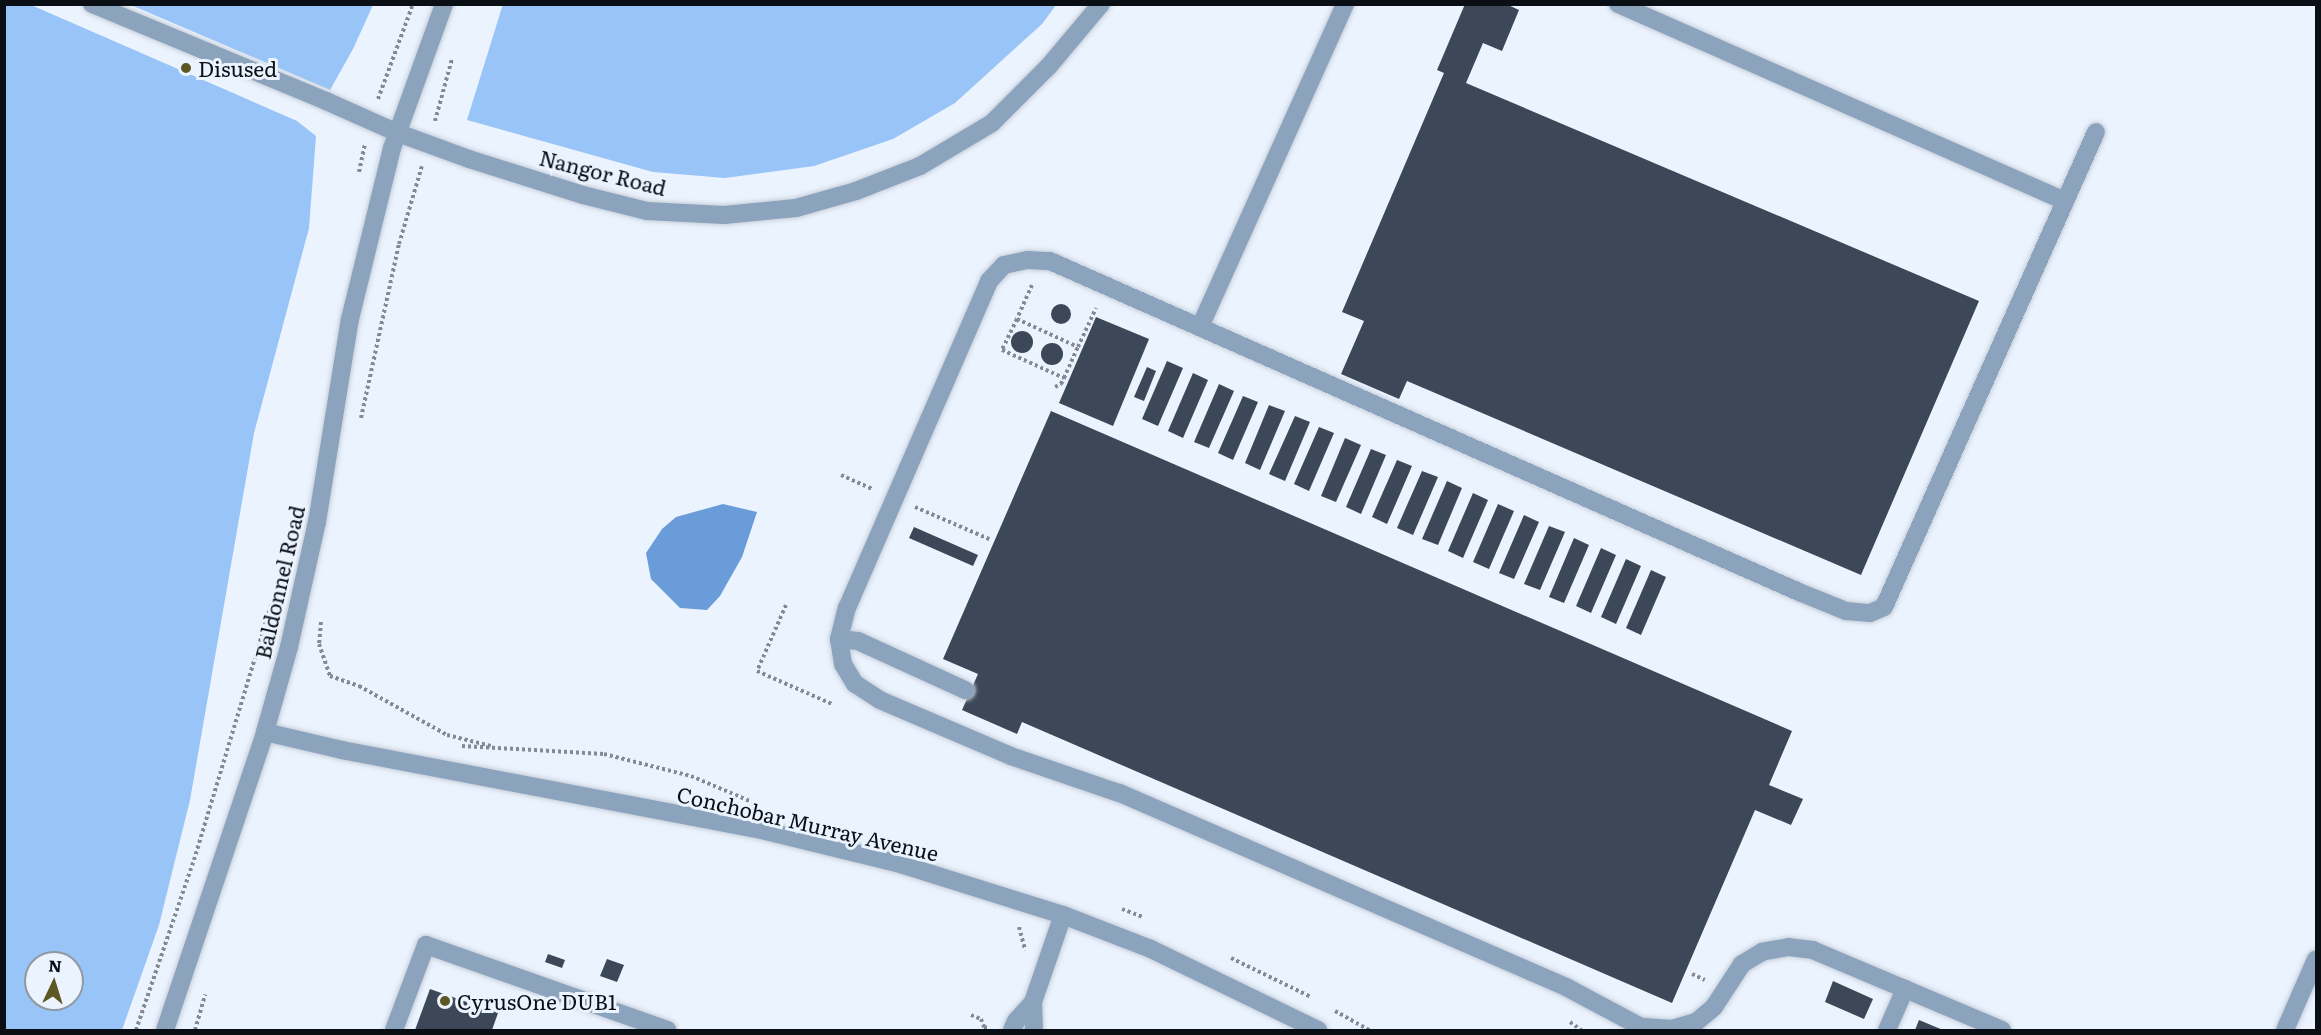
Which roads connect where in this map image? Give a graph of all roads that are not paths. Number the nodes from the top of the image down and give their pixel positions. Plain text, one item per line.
1 (92, 4) edge
2 (444, 4) edge
3 (1101, 4) edge
4 (1345, 4) edge
5 (1618, 4) edge
6 (2096, 132) dead end
7 (398, 134) junction
8 (2064, 201) junction
9 (1200, 327) junction
10 (839, 639) junction
11 (965, 690) dead end
12 (265, 732) junction
13 (1063, 915) junction
14 (2316, 959) edge
15 (1905, 989) junction
16 (1033, 1002) junction
17 (165, 1030) edge
18 (394, 1030) edge
19 (668, 1030) edge
20 (1012, 1030) edge
21 (1034, 1030) edge
22 (1318, 1030) edge
23 (1887, 1030) edge
24 (2002, 1030) edge
25 (2285, 1030) edge

1 - 7 street, Nangor Road
2 - 7 street, Baldonnel Road
3 - 7 street, Nangor Road
4 - 9 street
5 - 8 street
6 - 8 street
7 - 12 street, Baldonnel Road
8 - 9 street
9 - 10 street
10 - 11 street
10 - 15 street
12 - 13 street, Conchobar Murray Avenue
12 - 17 street, Baldonnel Road
13 - 16 street
13 - 22 street, Conchobar Murray Avenue
14 - 25 street
15 - 23 street
15 - 24 street
16 - 20 street
16 - 21 street
18 - 19 street

